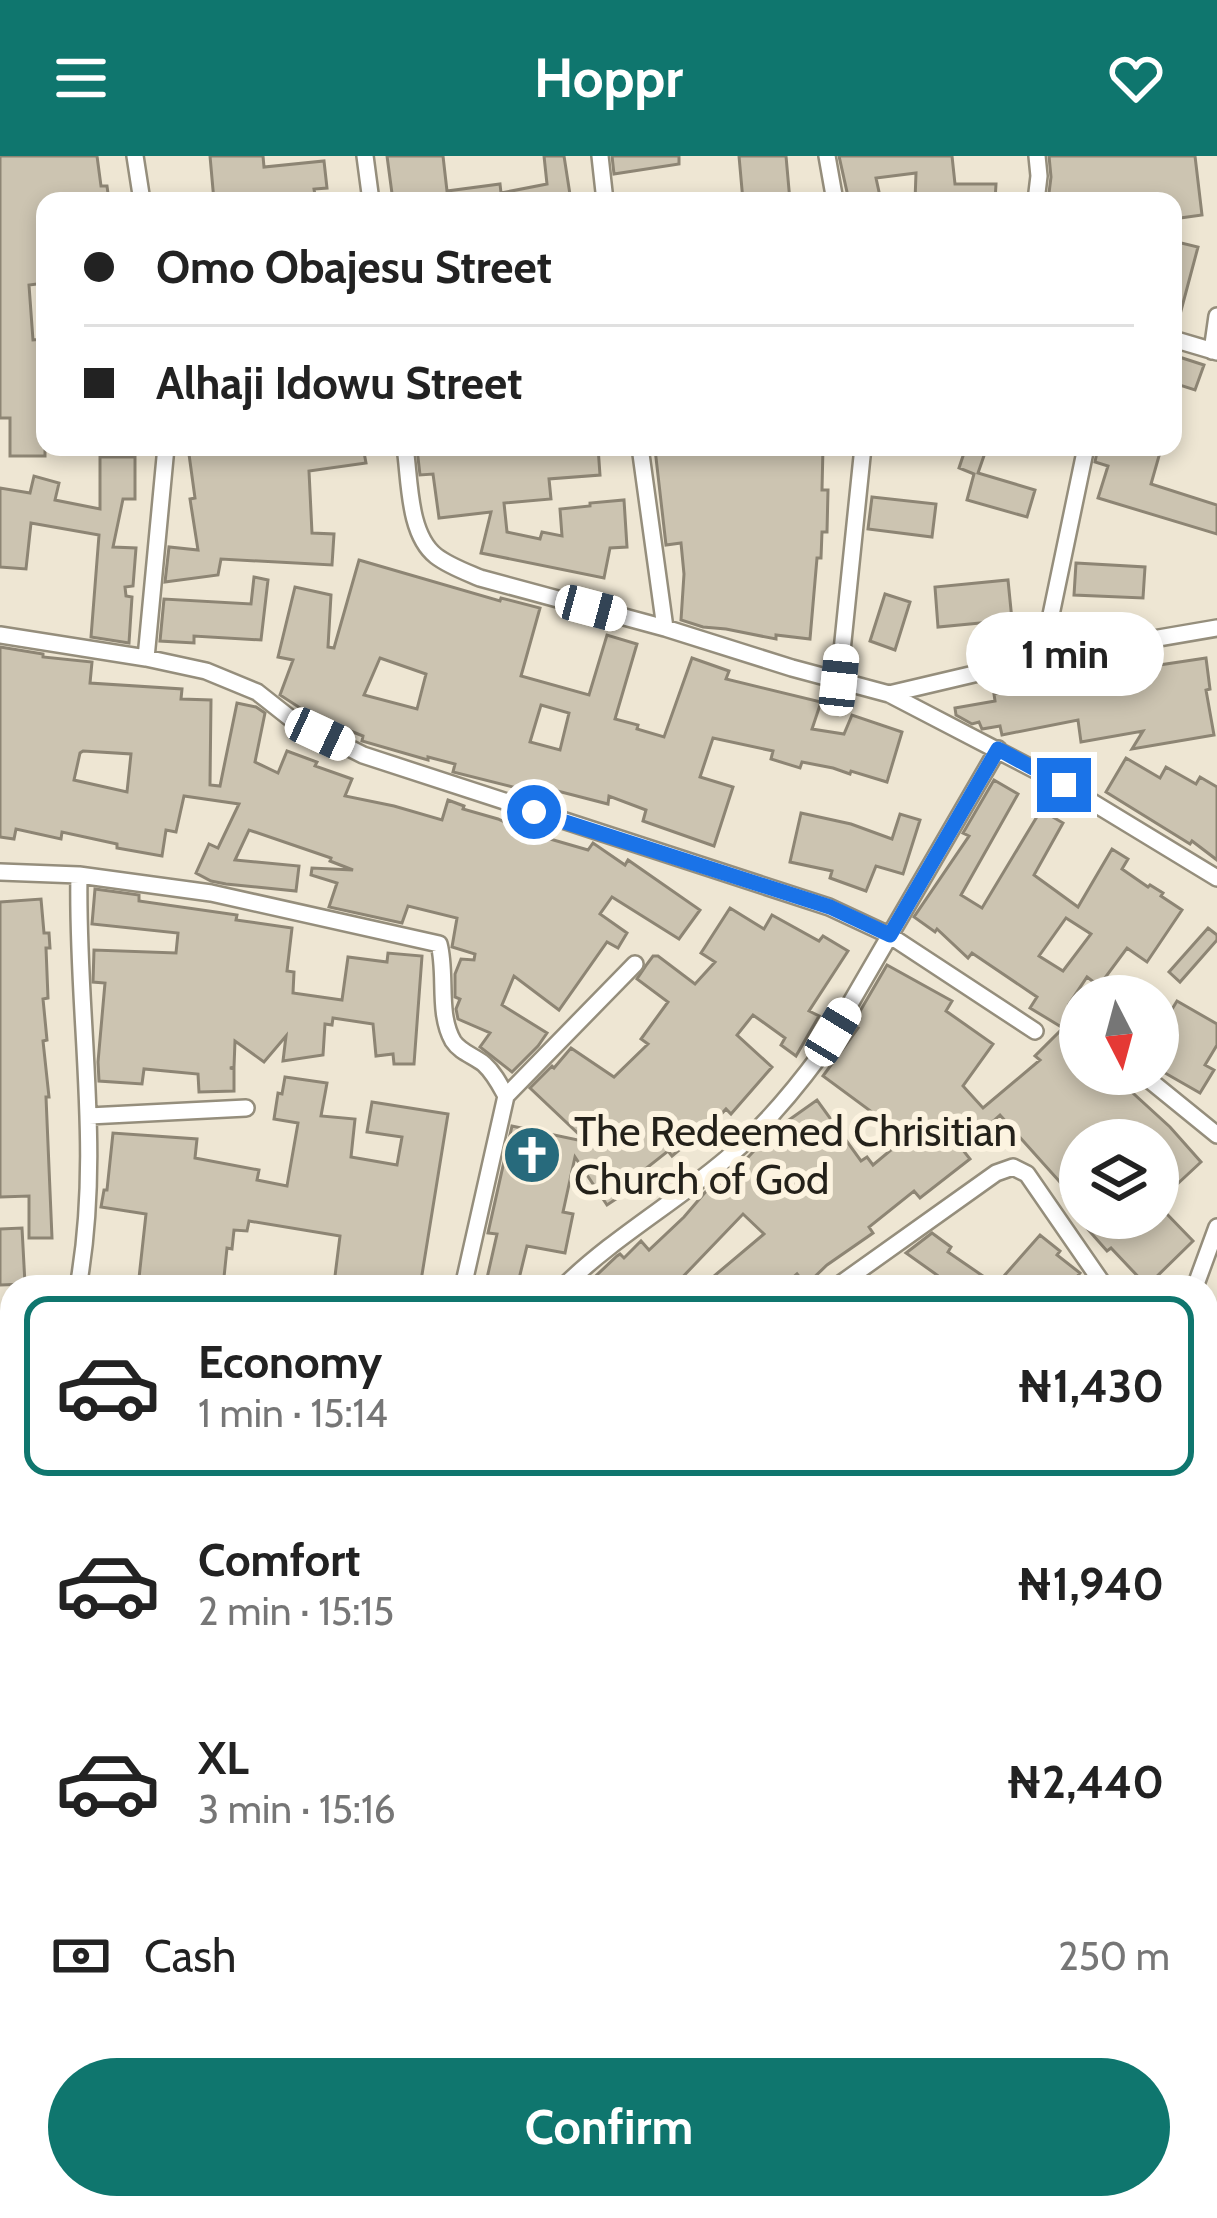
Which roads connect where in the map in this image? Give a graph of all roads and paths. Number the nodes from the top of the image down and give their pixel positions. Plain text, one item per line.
1 (135, 156) edge
2 (365, 156) edge
3 (600, 156) edge
4 (827, 156) edge
5 (1037, 156) edge
6 (141, 192) edge
7 (370, 192) edge
8 (604, 192) edge
9 (833, 192) edge
10 (1037, 192) edge
11 (1217, 316) edge
12 (1182, 342) edge
13 (1215, 352) edge
14 (165, 456) edge
15 (406, 456) edge
16 (641, 456) edge
17 (862, 456) edge
18 (1084, 456) edge
19 (665, 628) junction
20 (1217, 628) edge
21 (0, 635) edge
22 (146, 658) junction
23 (1042, 658) junction
24 (839, 680) junction
25 (889, 694) junction
26 (998, 749) junction
27 (0, 872) edge
28 (80, 874) junction
29 (1217, 878) edge
30 (890, 935) junction
31 (635, 964) dead end
32 (1035, 1030) dead end
33 (1168, 1095) edge
34 (506, 1096) junction
35 (246, 1108) dead end
36 (89, 1116) junction
37 (1217, 1135) edge
38 (1217, 1228) edge
39 (80, 1275) edge
40 (466, 1275) edge
41 (577, 1275) edge
42 (853, 1275) edge
43 (1097, 1275) edge
44 (1200, 1275) edge

1 - 6 street
2 - 7 street
3 - 8 street
4 - 9 street
5 - 10 street
11 - 13 street
12 - 13 street
14 - 22 street
15 - 19 street
16 - 19 street
17 - 24 street
18 - 23 street
19 - 24 street
20 - 23 street
21 - 22 street
22 - 30 street
23 - 25 street
24 - 25 street
25 - 26 street
26 - 29 street
26 - 30 street
27 - 28 street
28 - 34 street
28 - 36 street
30 - 32 street
30 - 41 street
31 - 34 street
33 - 37 street
34 - 40 street
35 - 36 street
36 - 39 street
38 - 44 street
42 - 43 street

